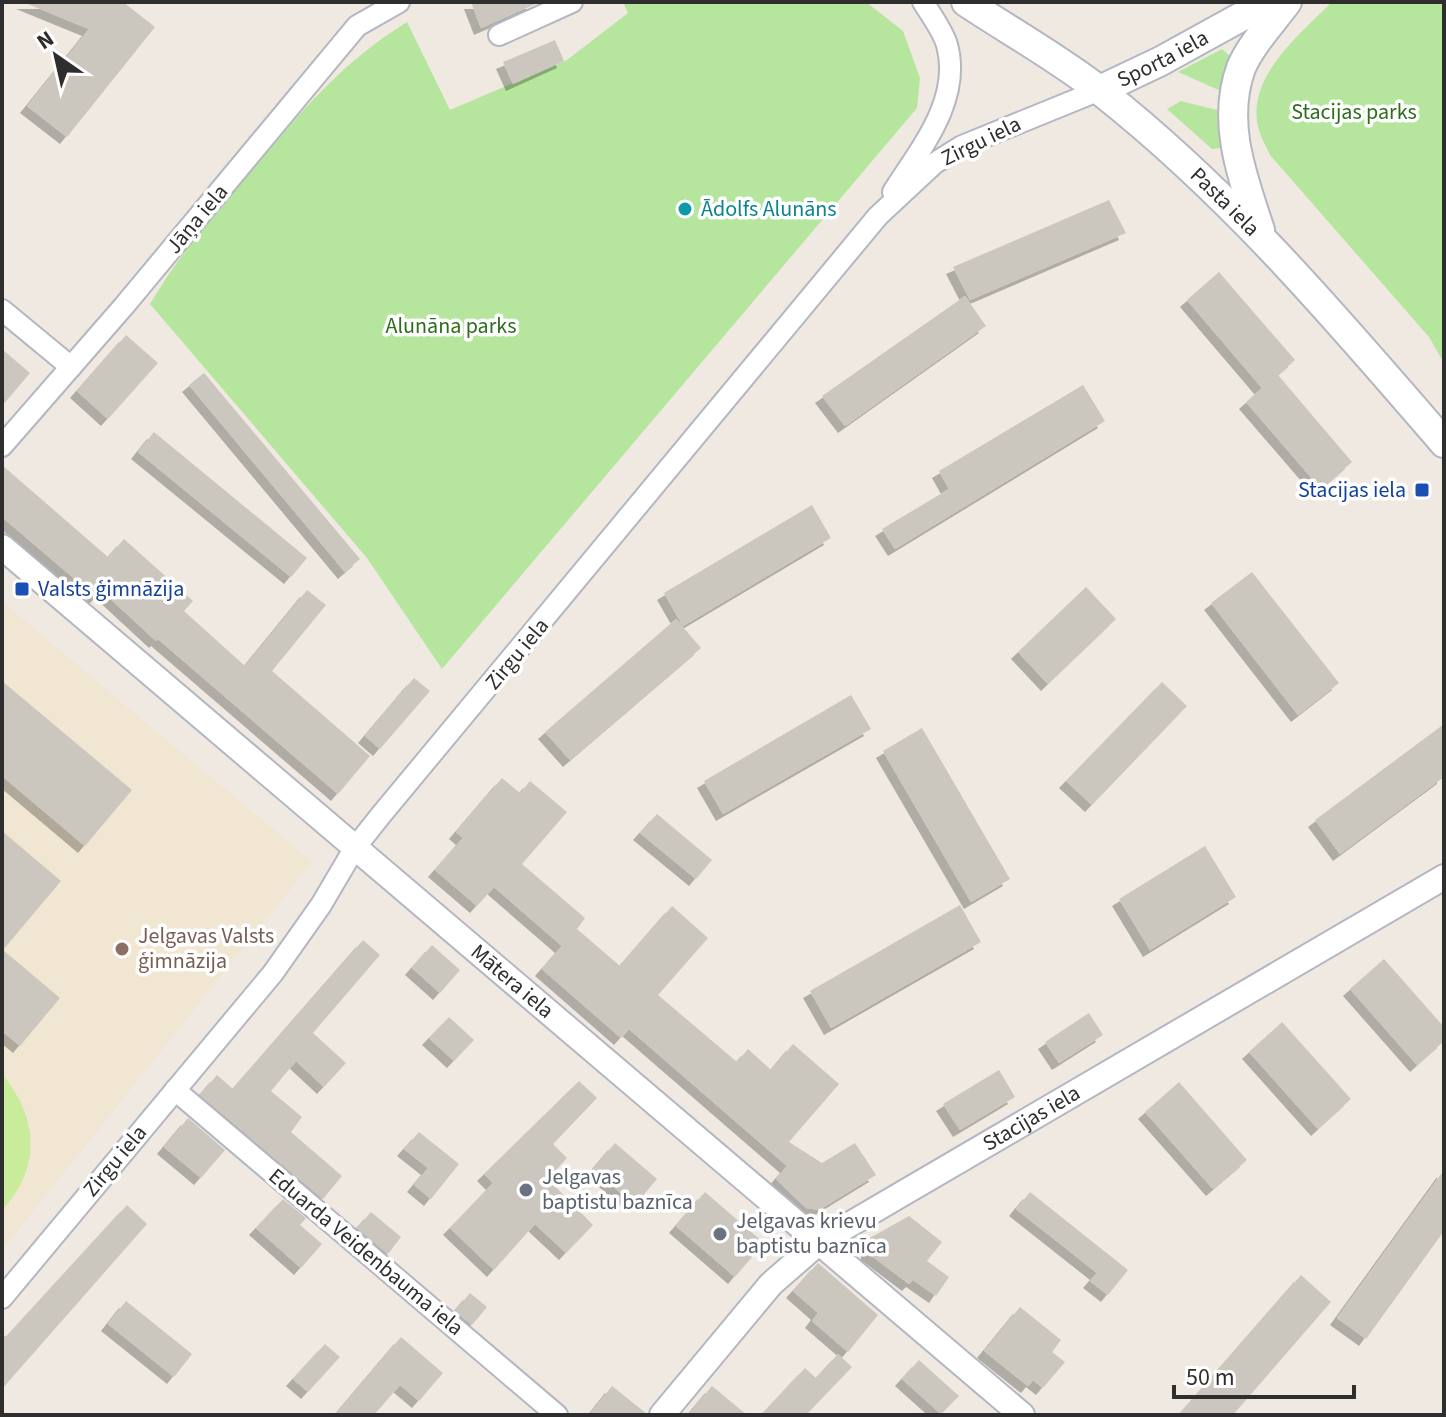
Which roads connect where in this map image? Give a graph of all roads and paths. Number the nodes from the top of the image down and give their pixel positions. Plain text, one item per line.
1 (572, 2) edge
2 (923, 2) edge
3 (966, 2) edge
4 (1268, 2) edge
5 (1287, 2) edge
6 (396, 3) edge
7 (499, 35) dead end
8 (1100, 90) junction
9 (878, 216) junction
10 (1261, 235) junction
11 (2, 310) edge
12 (71, 367) junction
13 (1444, 443) edge
14 (2, 446) edge
15 (2, 547) edge
16 (354, 849) junction
17 (1444, 877) edge
18 (175, 1090) junction
19 (818, 1243) junction
20 (2, 1298) edge
21 (557, 1415) edge
22 (662, 1415) edge
23 (1022, 1415) edge

1 - 7 street
2 - 9 street
3 - 8 main road, Pasta iela
4 - 8 main road, Sporta iela
5 - 10 main road
6 - 12 street, Jāņa iela
8 - 9 street, Zirgu iela
8 - 10 main road, Pasta iela
9 - 16 street, Zirgu iela
10 - 13 main road, Pasta iela
11 - 12 street
12 - 14 street, Jāņa iela
15 - 16 street, Mātera iela
16 - 18 street, Zirgu iela
16 - 19 street, Mātera iela
17 - 19 street, Stacijas iela
18 - 20 street, Zirgu iela
18 - 21 street, Eduarda Veidenbauma iela
19 - 22 street, Stacijas iela
19 - 23 street, Mātera iela

